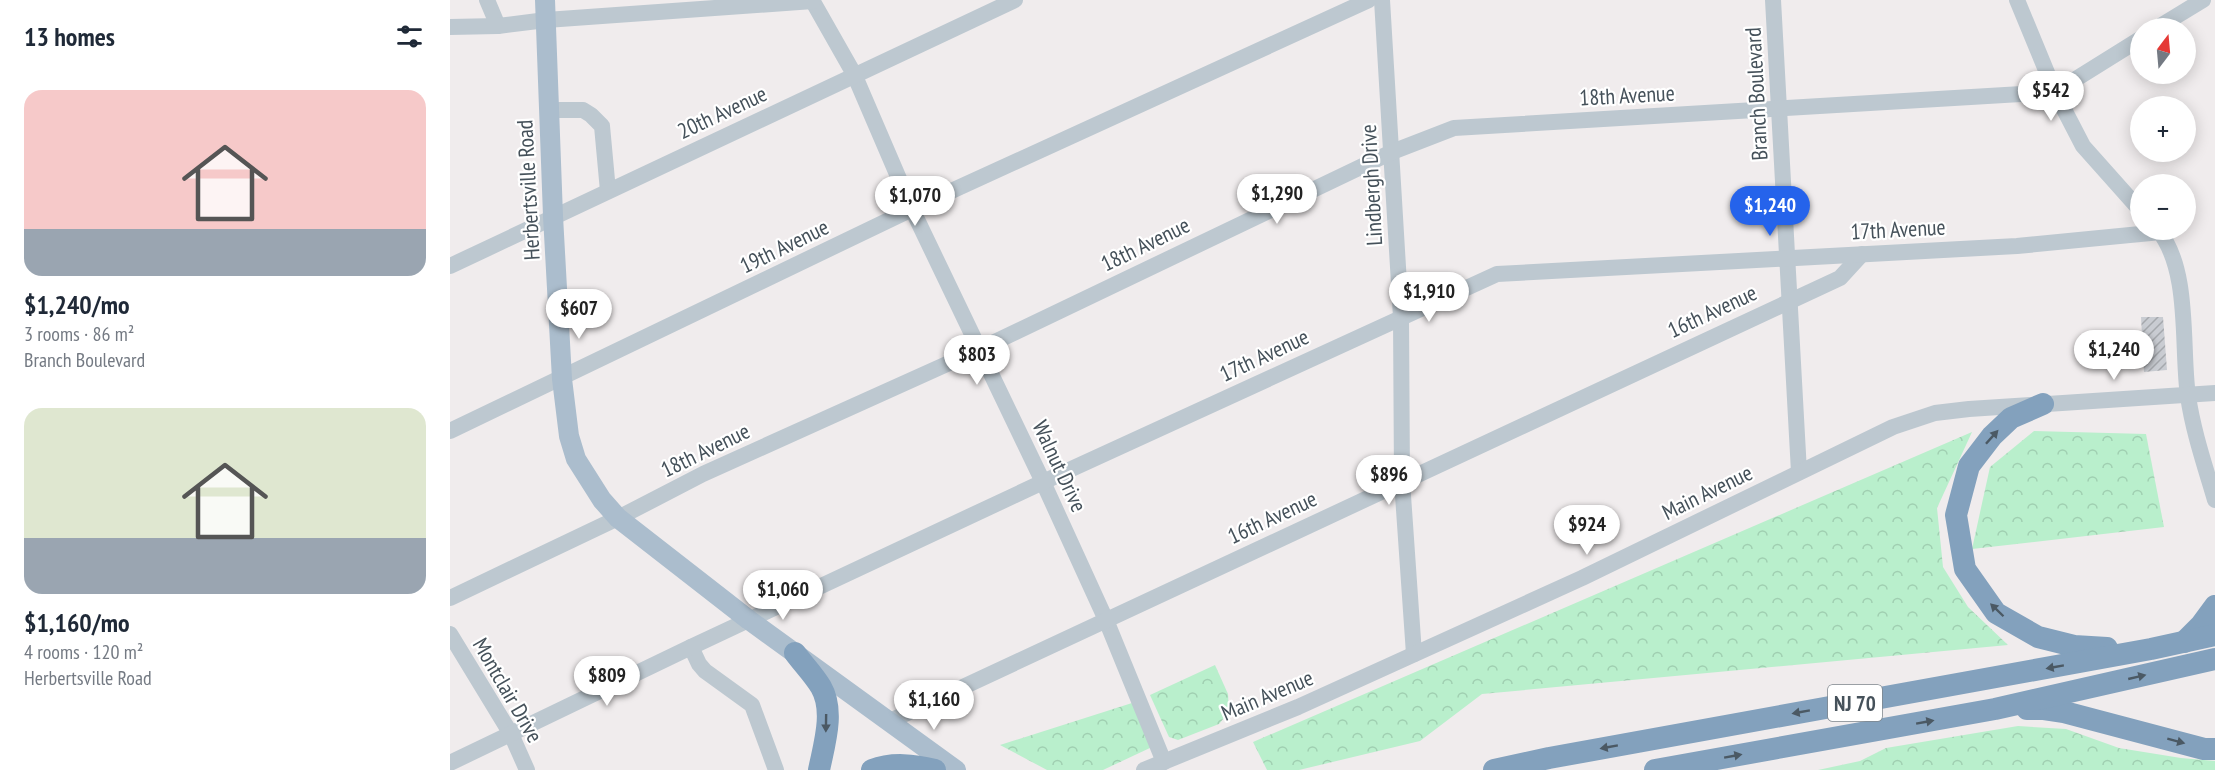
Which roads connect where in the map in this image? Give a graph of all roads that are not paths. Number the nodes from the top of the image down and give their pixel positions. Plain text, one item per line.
1 (487, 0) edge
2 (545, 0) edge
3 (1015, 0) edge
4 (1369, 0) edge
5 (1382, 0) edge
6 (1773, 0) edge
7 (2017, 0) edge
8 (2204, 0) edge
9 (2210, 0) edge
10 (812, 1) edge
11 (2215, 10) edge
12 (2174, 18) edge
13 (546, 20) junction
14 (498, 26) junction
15 (450, 27) edge
16 (2130, 45) edge
17 (854, 74) junction
18 (2055, 92) junction
19 (1779, 108) junction
20 (549, 110) junction
21 (1392, 152) junction
22 (608, 191) junction
23 (2130, 199) edge
24 (912, 209) junction
25 (553, 216) junction
26 (2130, 234) edge
27 (2164, 240) edge
28 (1862, 254) junction
29 (1788, 258) junction
30 (450, 266) edge
31 (1790, 300) junction
32 (1401, 317) junction
33 (978, 350) junction
34 (562, 379) junction
35 (2215, 393) edge
36 (2188, 394) junction
37 (2043, 404) junction
38 (450, 431) edge
39 (1799, 472) junction
40 (1402, 481) junction
41 (1043, 482) junction
42 (2215, 500) edge
43 (618, 518) junction
44 (450, 598) edge
45 (2215, 606) edge
46 (749, 620) junction
47 (1106, 620) junction
48 (450, 634) edge
49 (2215, 634) edge
50 (2184, 642) junction
51 (691, 647) junction
52 (2151, 649) junction
53 (795, 653) junction
54 (1414, 654) junction
55 (2215, 659) edge
56 (1995, 709) junction
57 (890, 721) junction
58 (511, 734) junction
59 (2215, 749) edge
60 (1164, 762) junction
61 (450, 763) edge
62 (526, 770) edge
63 (776, 770) edge
64 (819, 770) edge
65 (872, 770) edge
66 (935, 770) edge
67 (956, 770) edge
68 (1144, 770) edge
69 (1494, 770) edge
70 (1655, 770) edge

1 - 14 street
2 - 13 main road, Herbertsville Road
3 - 17 street, 20th Avenue
4 - 24 street, 19th Avenue
5 - 21 street, Lindbergh Drive
6 - 19 street, Branch Boulevard
7 - 18 street
8 - 12 street
9 - 11 street
10 - 13 street
10 - 17 street, Walnut Drive
13 - 14 street
13 - 20 main road, Herbertsville Road
14 - 15 street
16 - 18 street, 18th Avenue
17 - 22 street, 20th Avenue
17 - 24 street, Walnut Drive
18 - 19 street, 18th Avenue
18 - 23 street
19 - 21 street, 18th Avenue
19 - 29 street, Branch Boulevard
20 - 22 street
20 - 25 main road, Herbertsville Road
21 - 32 street, Lindbergh Drive
21 - 33 street, 18th Avenue
22 - 25 street, 20th Avenue
24 - 33 street, Walnut Drive
24 - 34 street, 19th Avenue
25 - 30 street, 20th Avenue
25 - 34 main road, Herbertsville Road
26 - 28 street, 17th Avenue
27 - 36 street
28 - 29 street, 17th Avenue
28 - 31 street, 16th Avenue
29 - 31 street, Branch Boulevard
29 - 32 street, 17th Avenue
31 - 39 street, Branch Boulevard
31 - 40 street, 16th Avenue
32 - 40 street, Lindbergh Drive
32 - 41 street, 17th Avenue
33 - 41 street, Walnut Drive
33 - 43 street, 18th Avenue
34 - 38 street, 19th Avenue
34 - 43 main road, Herbertsville Road
35 - 36 street, Main Avenue
36 - 37 street, Main Avenue
36 - 42 street
37 - 39 street, Main Avenue
52 -> 37 highway
39 - 54 street, Main Avenue
40 - 47 street, 16th Avenue
40 - 54 street, Lindbergh Drive
41 - 46 street, 17th Avenue
41 - 47 street, Walnut Drive
43 - 44 street, 18th Avenue
43 - 46 main road, Herbertsville Road
45 - 50 highway
46 - 51 street, 17th Avenue
46 - 53 main road, Herbertsville Road
47 - 57 street, 16th Avenue
47 - 60 street, Walnut Drive
48 - 58 street, Montclair Drive
49 - 50 highway, NJ 70
50 - 52 highway, NJ 70
51 - 58 street, 17th Avenue
51 - 63 street
52 -> 69 highway, NJ 70
53 - 57 main road, Herbertsville Road
53 -> 64 highway
54 - 60 street, Main Avenue
56 -> 55 highway, NJ 70
56 -> 59 highway
70 -> 56 highway, NJ 70
57 - 67 main road, Herbertsville Road
58 - 61 street, 17th Avenue
58 - 62 street, Montclair Drive
60 - 68 street, Main Avenue
65 - 66 highway

